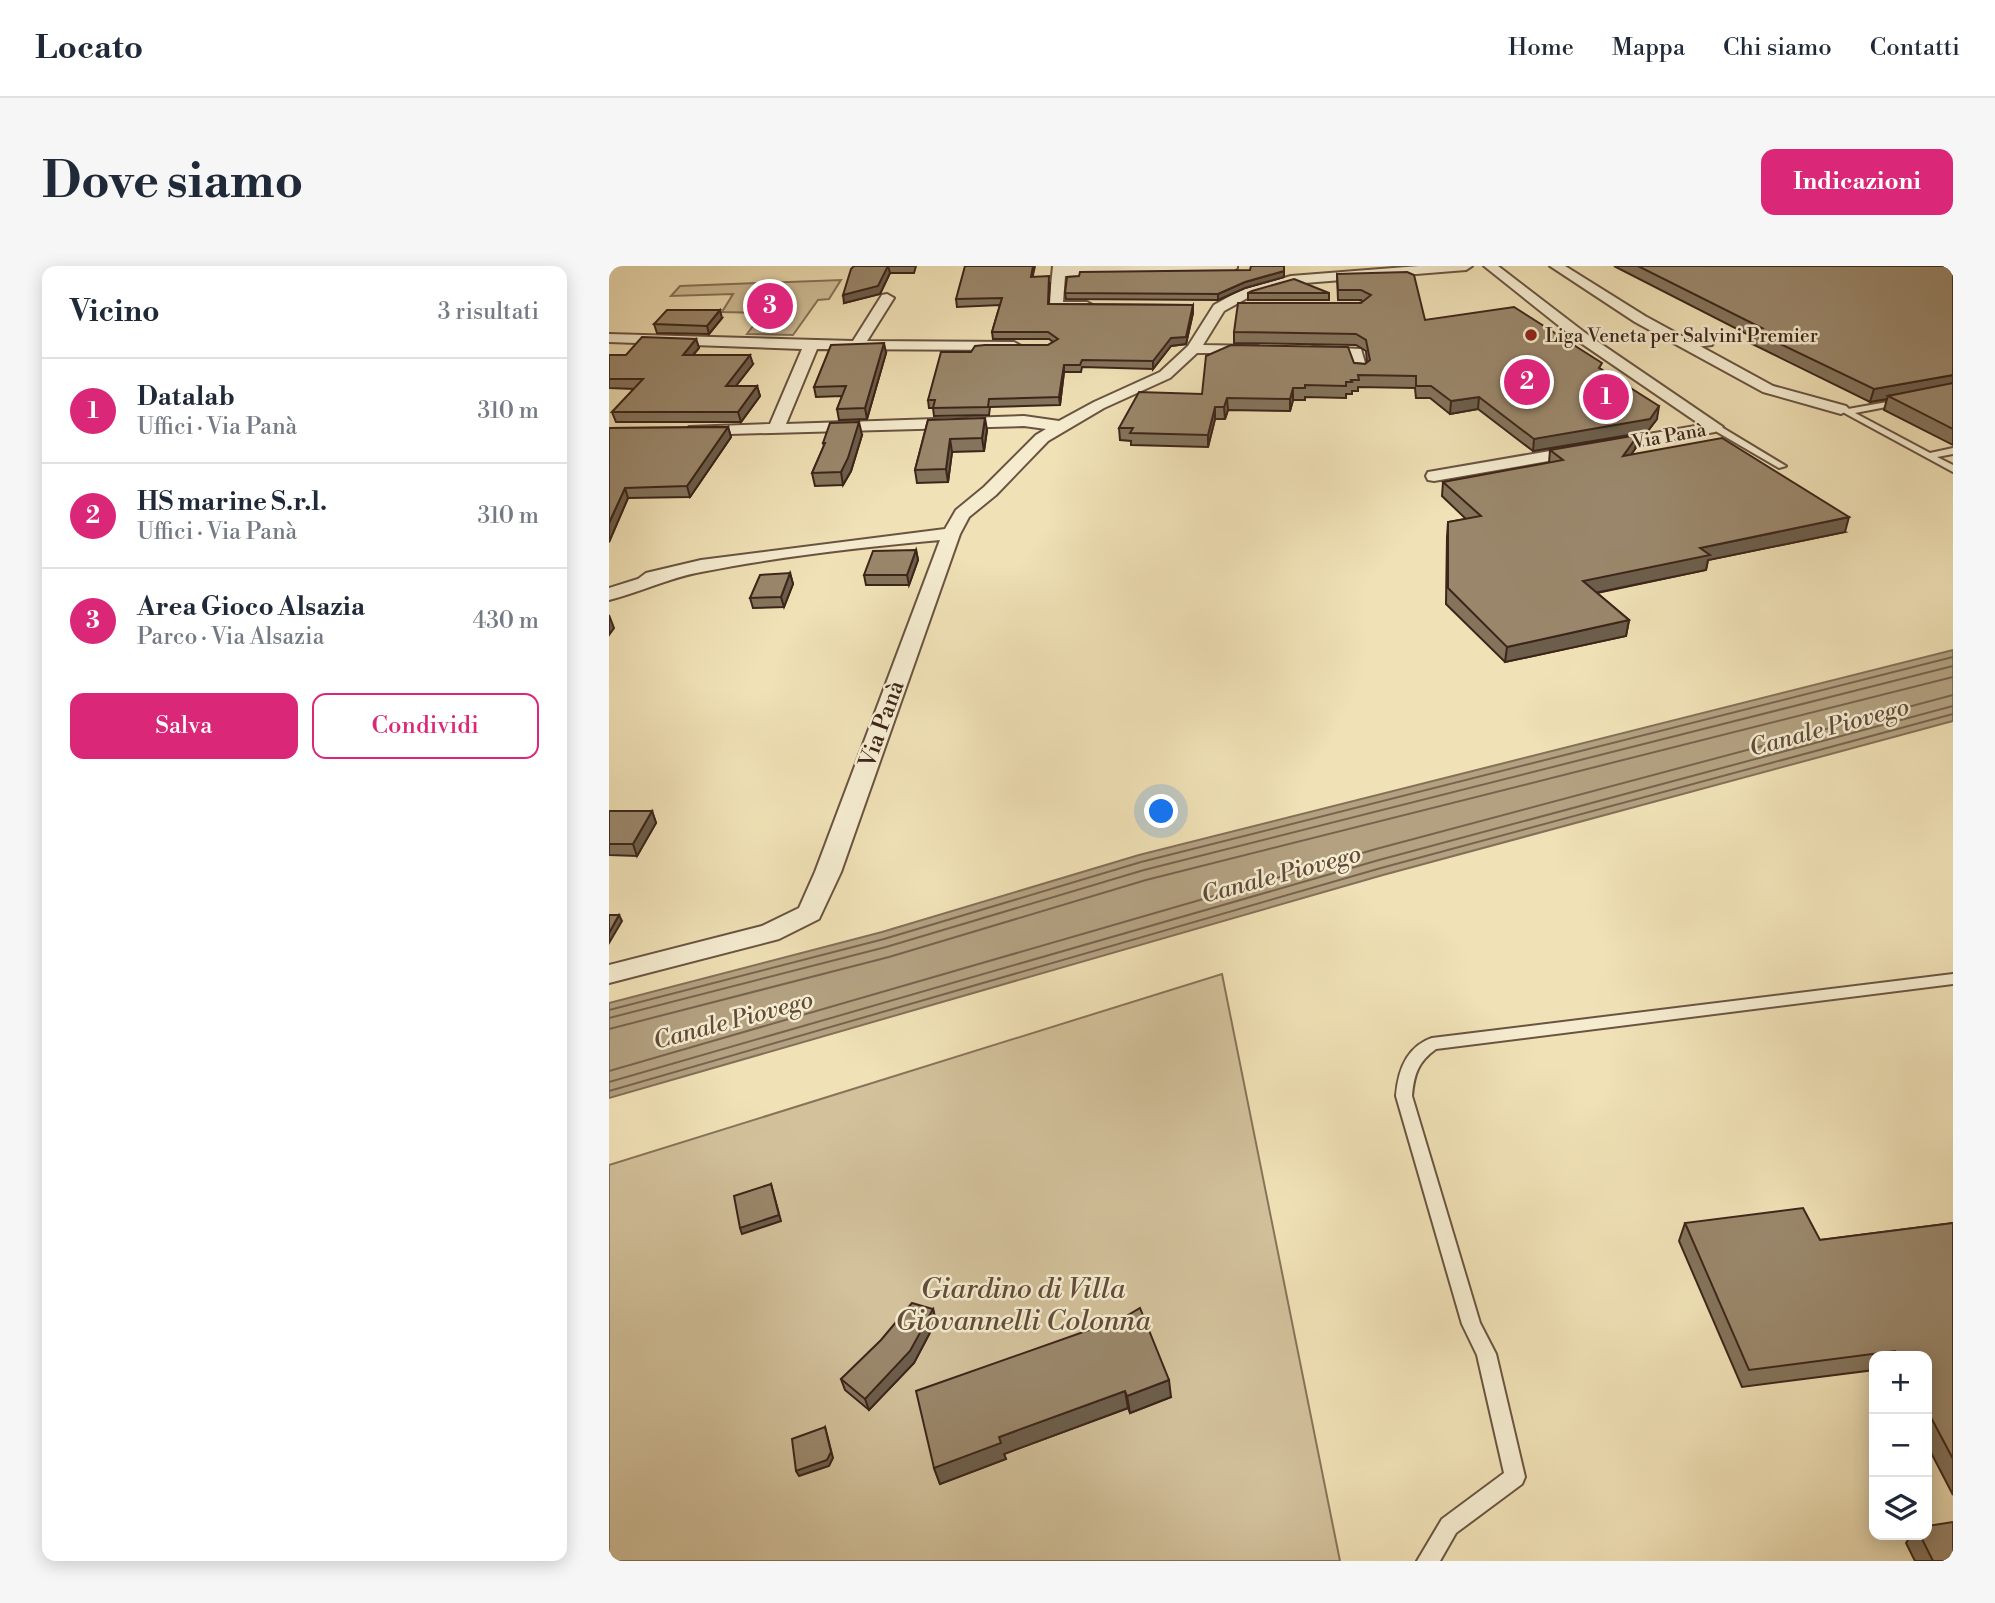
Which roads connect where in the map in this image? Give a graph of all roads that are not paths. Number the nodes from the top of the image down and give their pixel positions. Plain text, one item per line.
1 (1231, 266) edge
2 (1466, 266) edge
3 (1490, 266) edge
4 (1556, 266) edge
5 (1059, 269) edge
6 (887, 298) dead end
7 (1056, 306) junction
8 (1108, 307) edge
9 (1196, 308) edge
10 (1219, 308) junction
11 (1246, 308) edge
12 (1054, 321) edge
13 (609, 338) edge
14 (1709, 343) dead end
15 (857, 344) junction
16 (809, 345) junction
17 (1035, 346) edge
18 (1689, 346) junction
19 (1193, 349) junction
20 (1278, 350) edge
21 (1304, 351) edge
22 (1360, 370) edge
23 (1913, 399) edge
24 (1844, 410) junction
25 (1059, 426) junction
26 (1715, 427) junction
27 (776, 429) junction
28 (677, 430) edge
29 (1953, 451) edge
30 (1928, 456) junction
31 (1781, 466) dead end
32 (1953, 470) edge
33 (1434, 476) dead end
34 (951, 534) junction
35 (609, 594) edge
36 (609, 974) edge
37 (1953, 979) edge
38 (1427, 1561) edge

1 - 5 street
2 - 10 street
3 - 26 street, Via Panà
4 - 18 street
5 - 7 street
6 - 15 street
7 - 8 street
7 - 12 street
9 - 10 street
10 - 11 street
10 - 19 street, Via Panà
13 - 16 street
14 - 18 lane
15 - 16 street
15 - 17 street
16 - 27 street
18 - 24 street
19 - 20 street
19 - 25 street, Via Panà
21 - 22 street
23 - 24 lane
24 - 30 lane
25 - 27 street
25 - 34 street, Via Panà
26 - 31 lane
26 - 33 street, Via Panà
27 - 28 street
29 - 30 lane
30 - 32 lane
34 - 35 street
34 - 36 street, Via Panà
37 - 38 lane

